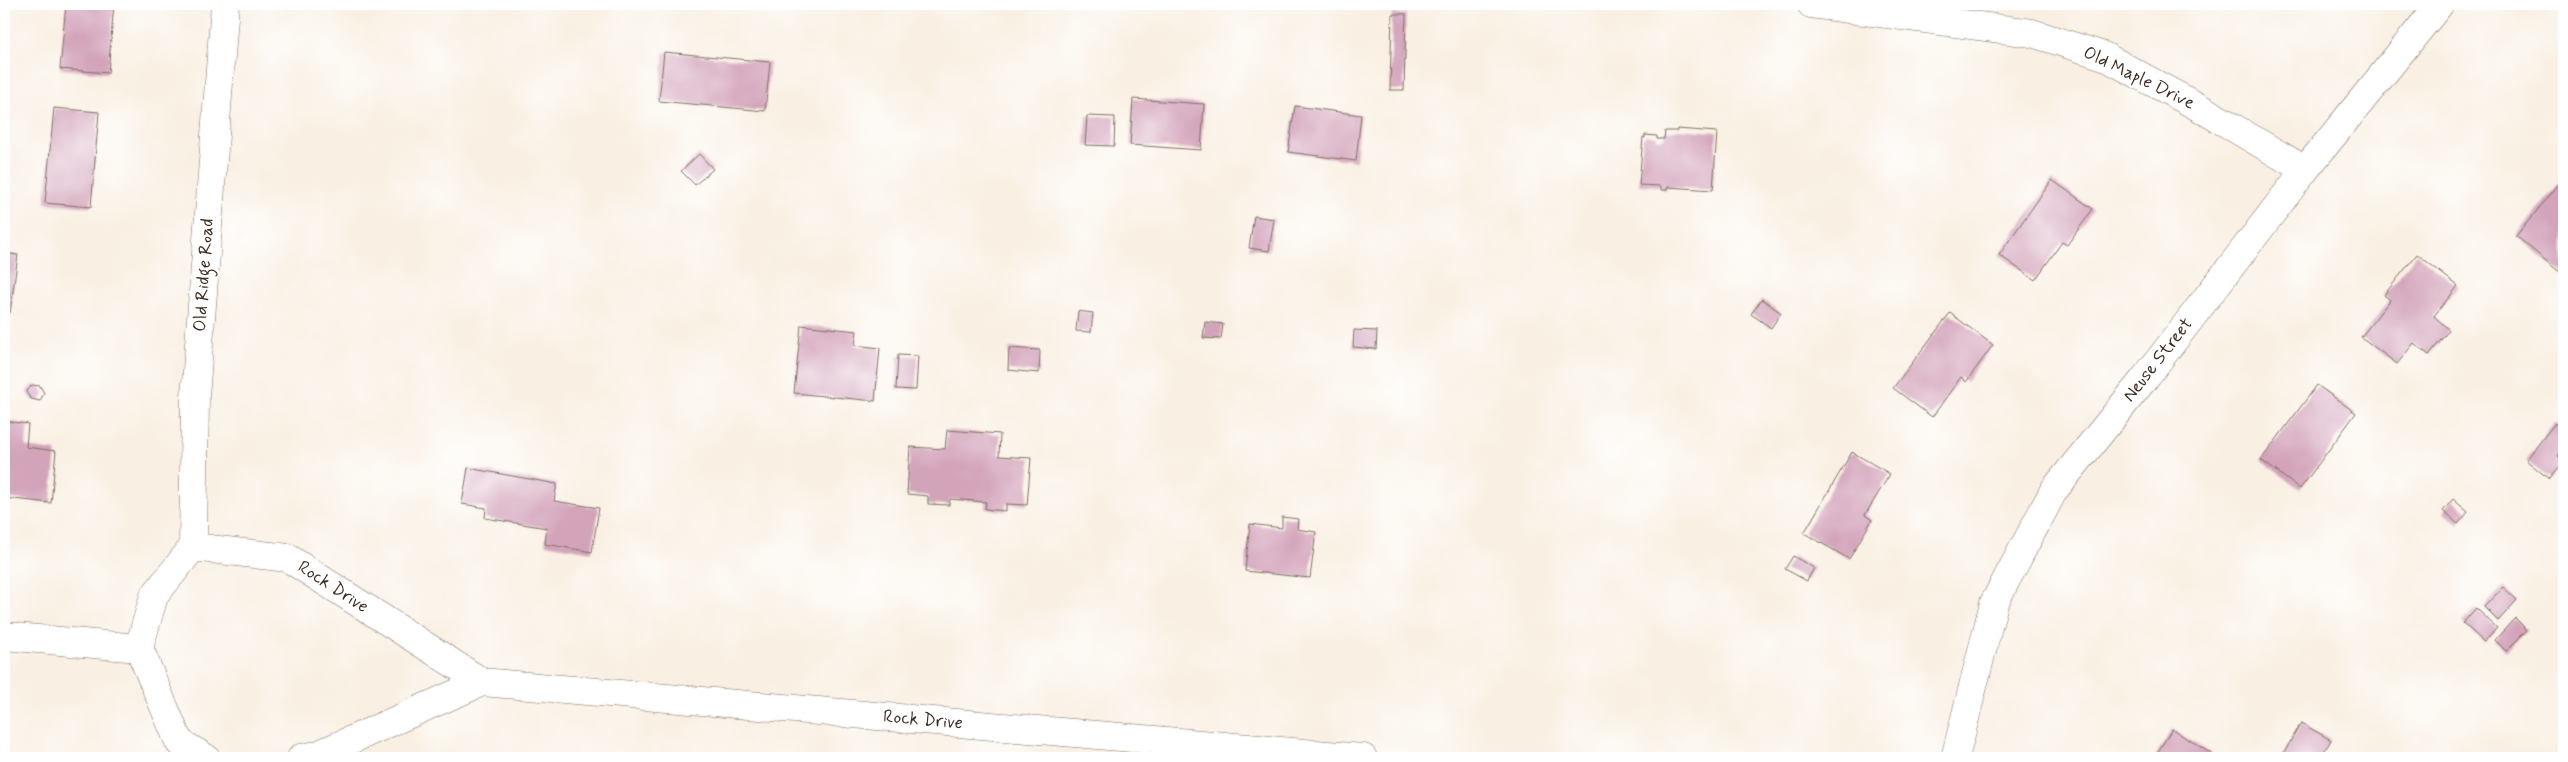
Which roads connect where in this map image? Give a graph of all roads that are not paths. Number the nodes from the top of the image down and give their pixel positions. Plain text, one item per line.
1 (225, 4) edge
2 (1811, 4) edge
3 (2440, 4) edge
4 (2305, 170) junction
5 (192, 547) junction
6 (4, 636) edge
7 (139, 648) junction
8 (482, 682) junction
9 (206, 758) edge
10 (301, 758) edge
11 (1363, 758) edge
12 (1955, 758) edge

1 - 5 street, Old Ridge Road
2 - 4 street, Old Maple Drive
3 - 4 street, Neuse Street
4 - 12 street, Neuse Street
5 - 7 street
5 - 8 street, Rock Drive
6 - 7 street
7 - 9 street
8 - 10 street, Rock Drive
8 - 11 street, Rock Drive

